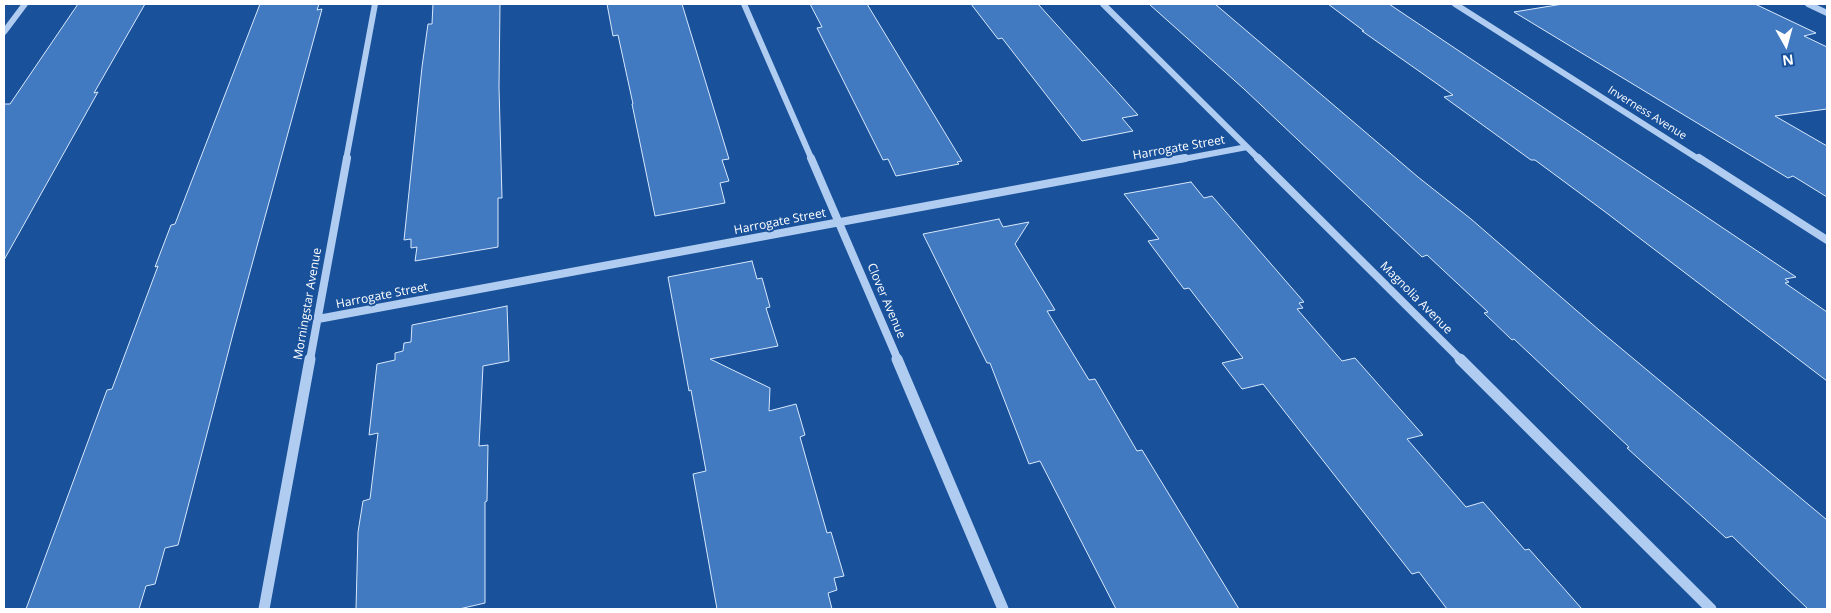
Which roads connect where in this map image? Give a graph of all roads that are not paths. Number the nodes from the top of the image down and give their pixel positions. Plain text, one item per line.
1 (25, 4) edge
2 (375, 4) edge
3 (744, 4) edge
4 (1103, 4) edge
5 (1455, 4) edge
6 (1808, 4) edge
7 (1827, 13) edge
8 (4, 32) edge
9 (1247, 147) junction
10 (839, 222) junction
11 (1827, 240) edge
12 (318, 319) junction
13 (264, 609) edge
14 (1003, 609) edge
15 (1712, 609) edge

1 - 8 street
2 - 12 street, Morningstar Avenue
3 - 10 street, Clover Avenue
4 - 9 street, Magnolia Avenue
5 - 11 street, Inverness Avenue
6 - 7 street
9 - 10 street, Harrogate Street
9 - 15 street, Magnolia Avenue
10 - 12 street, Harrogate Street
10 - 14 street, Clover Avenue
12 - 13 street, Morningstar Avenue

